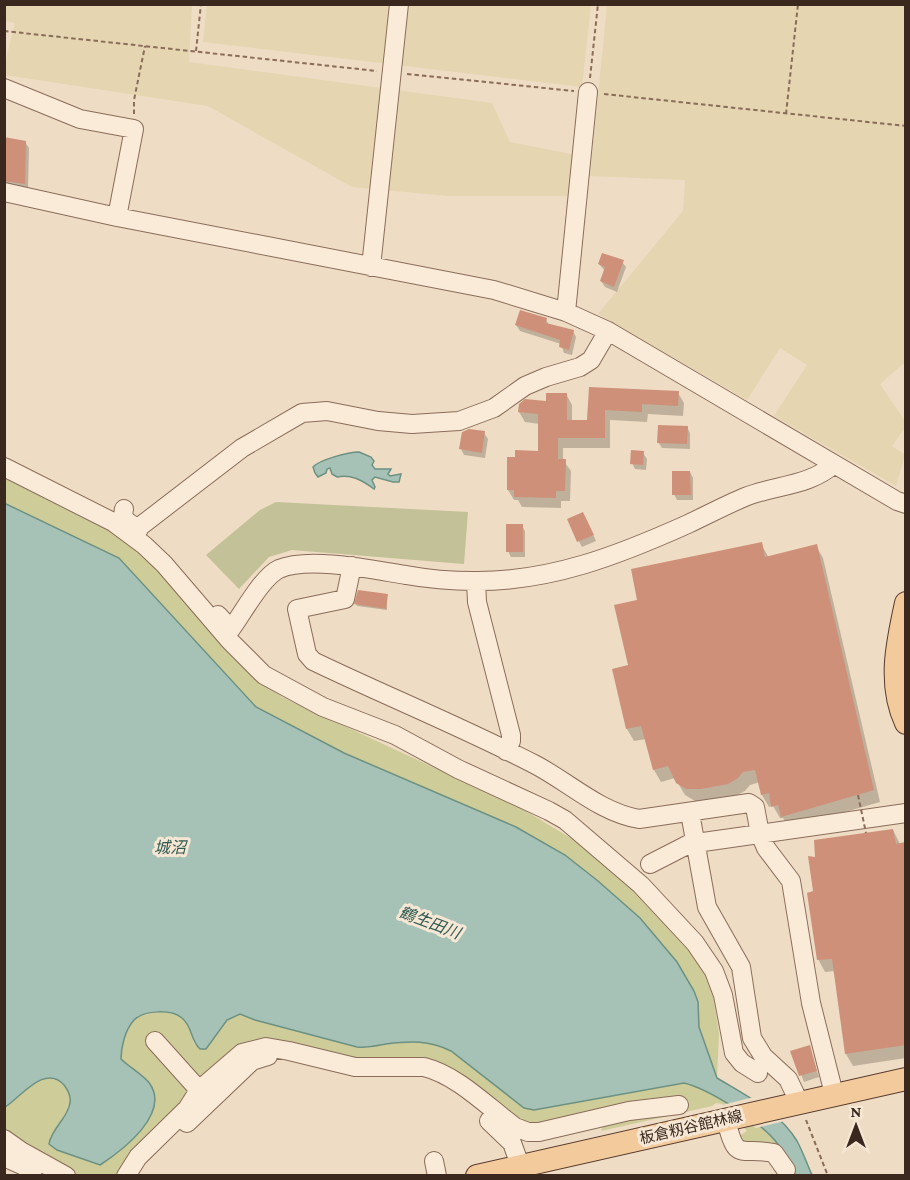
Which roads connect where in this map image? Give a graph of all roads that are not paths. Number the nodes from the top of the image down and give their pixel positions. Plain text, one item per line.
1 (399, 4) edge
2 (4, 88) edge
3 (588, 93) road end
4 (4, 192) edge
5 (117, 217) junction
6 (371, 267) junction
7 (566, 312) junction
8 (608, 331) junction
9 (834, 464) junction
10 (4, 467) edge
11 (906, 504) edge
12 (124, 509) dead end
13 (138, 528) junction
14 (352, 566) junction
15 (476, 581) junction
16 (906, 603) edge
17 (906, 723) edge
18 (506, 751) junction
19 (690, 813) junction
20 (906, 813) edge
21 (760, 834) junction
22 (696, 843) junction
23 (650, 864) dead end
24 (155, 1041) dead end
25 (758, 1073) dead end
26 (906, 1079) edge
27 (199, 1090) junction
28 (834, 1095) junction
29 (678, 1104) dead end
30 (790, 1104) junction
31 (728, 1119) junction
32 (4, 1139) edge
33 (4, 1157) edge
34 (786, 1170) dead end
35 (522, 1171) edge
36 (45, 1176) edge
37 (66, 1176) edge
38 (126, 1176) edge
39 (136, 1176) edge
40 (477, 1176) edge

1 - 6 street
2 - 5 street
3 - 7 street
4 - 5 street
5 - 6 street
6 - 7 street
7 - 8 street
8 - 9 street
8 - 13 street
9 - 11 street
9 - 15 street
10 - 25 street
12 - 13 street
13 - 14 street
14 - 15 street
14 - 18 street
15 - 18 street
16 - 17 main road
18 - 19 street
19 - 21 street
19 - 22 street
20 - 21 street
21 - 22 street
21 - 28 street
22 - 23 street
22 - 30 street
24 - 27 street
26 - 28 main road, 板倉籾谷館林線
27 - 29 street
27 - 38 street
28 - 30 main road, 板倉籾谷館林線
30 - 31 main road, 板倉籾谷館林線
31 - 34 street
31 - 35 main road, 板倉籾谷館林線
32 - 37 street
33 - 36 street
35 - 39 street
35 - 40 main road, 板倉籾谷館林線

